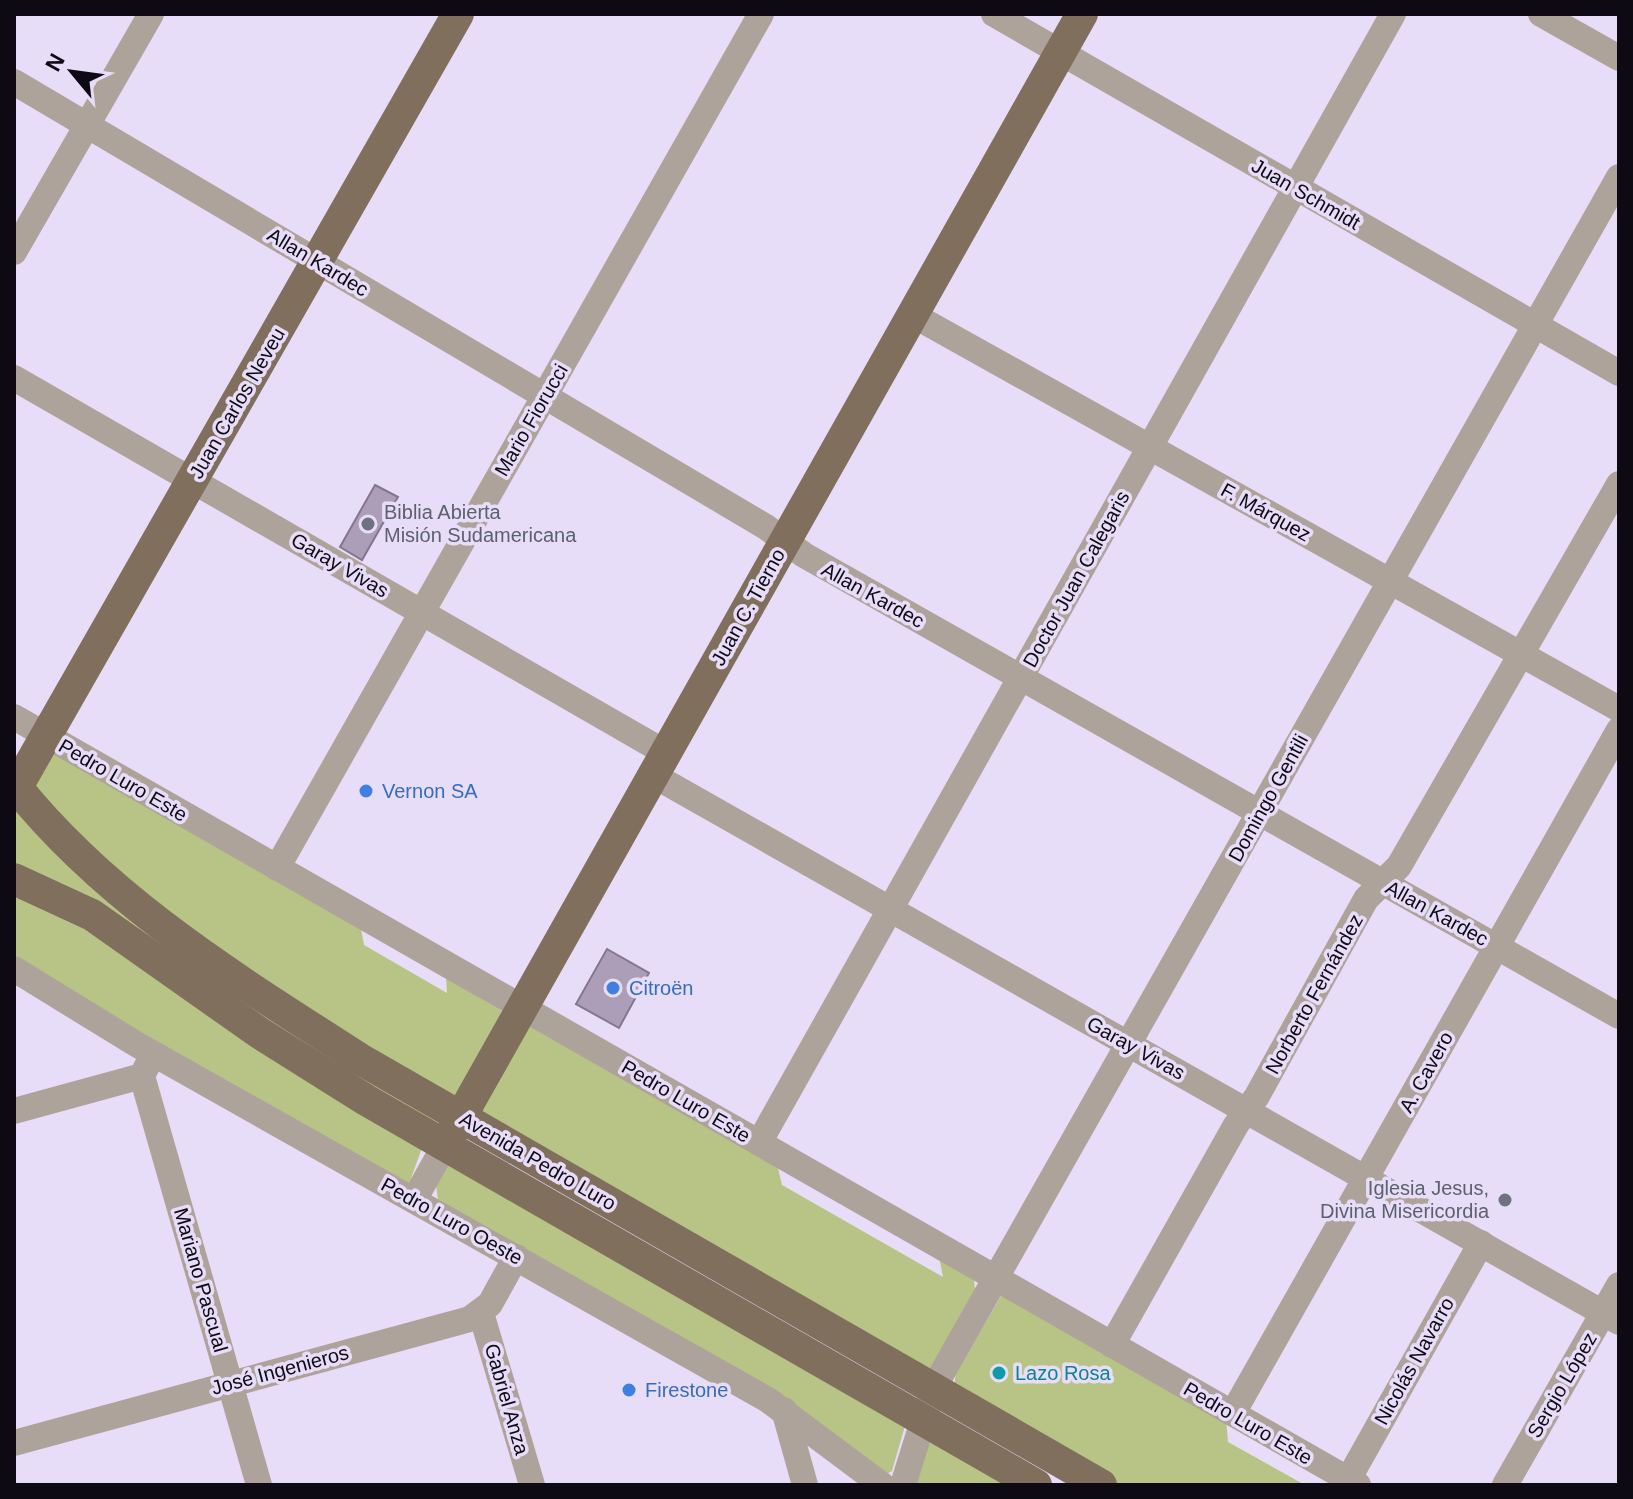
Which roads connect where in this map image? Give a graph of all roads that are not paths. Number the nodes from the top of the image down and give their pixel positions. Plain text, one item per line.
1 (151, 14) edge
2 (761, 14) edge
3 (994, 14) edge
4 (1082, 14) edge
5 (1393, 14) edge
6 (1541, 14) edge
7 (448, 17) edge
8 (1061, 52) junction
9 (1619, 58) edge
10 (14, 82) edge
11 (87, 125) junction
12 (1619, 177) edge
13 (1296, 188) junction
14 (14, 252) edge
15 (317, 261) junction
16 (913, 315) junction
17 (1535, 325) junction
18 (1619, 373) edge
19 (14, 378) edge
20 (545, 396) junction
21 (1150, 447) junction
22 (193, 481) junction
23 (1619, 484) edge
24 (785, 541) junction
25 (1390, 582) junction
26 (422, 613) junction
27 (1521, 655) junction
28 (1021, 678) junction
29 (1619, 709) edge
30 (14, 717) edge
31 (1619, 730) edge
32 (47, 736) junction
33 (660, 764) junction
34 (15, 788) edge
35 (1259, 813) junction
36 (277, 868) junction
37 (14, 879) edge
38 (1382, 883) junction
39 (891, 909) junction
40 (1496, 947) junction
41 (14, 969) edge
42 (522, 1008) junction
43 (1619, 1016) edge
44 (1129, 1044) junction
45 (148, 1065) junction
46 (14, 1111) edge
47 (1247, 1111) junction
48 (461, 1116) junction
49 (759, 1143) junction
50 (445, 1145) junction
51 (1366, 1178) junction
52 (414, 1200) junction
53 (1481, 1243) junction
54 (523, 1262) junction
55 (997, 1277) junction
56 (1619, 1285) edge
57 (481, 1313) junction
58 (1611, 1317) edge
59 (489, 1339) junction
60 (1112, 1345) junction
61 (230, 1384) junction
62 (933, 1389) junction
63 (784, 1410) junction
64 (1233, 1413) junction
65 (921, 1420) junction
66 (14, 1443) edge
67 (1353, 1482) edge
68 (259, 1485) edge
69 (532, 1485) edge
70 (805, 1485) edge
71 (882, 1485) edge
72 (903, 1485) edge
73 (1036, 1485) edge
74 (1101, 1485) edge
75 (1505, 1485) edge

1 - 11 street
2 - 20 street, Mario Fiorucci
3 - 8 street, Juan Schmidt
4 - 8 main road, Juan C. Tierno
5 - 13 street, Doctor Juan Calegaris
6 - 9 street
7 - 15 main road, Juan Carlos Neveu
8 - 13 street, Juan Schmidt
8 - 16 main road, Juan C. Tierno
10 - 11 street, Allan Kardec
11 - 14 street
11 - 15 street, Allan Kardec
12 - 17 street, Domingo Gentili
13 - 17 street, Juan Schmidt
13 - 21 street, Doctor Juan Calegaris
15 - 20 street, Allan Kardec
15 - 22 main road, Juan Carlos Neveu
16 - 21 street, F. Márquez
16 - 24 main road, Juan C. Tierno
17 - 18 street, Juan Schmidt
17 - 25 street, Domingo Gentili
19 - 22 street, Garay Vivas
20 - 24 street, Allan Kardec
20 - 26 street, Mario Fiorucci
21 - 25 street, F. Márquez
21 - 28 street, Doctor Juan Calegaris
22 - 26 street, Garay Vivas
22 - 32 main road, Juan Carlos Neveu
23 - 27 street, Norberto Fernández
24 - 28 street, Allan Kardec
24 - 33 main road, Juan C. Tierno
25 - 27 street, F. Márquez
25 - 35 street, Domingo Gentili
26 - 33 street, Garay Vivas
26 - 36 street, Mario Fiorucci
27 - 29 street, F. Márquez
27 - 38 street, Norberto Fernández
28 - 35 street, Allan Kardec
28 - 39 street, Doctor Juan Calegaris
30 - 32 street, Pedro Luro Este
31 - 40 street, A. Cavero
32 - 34 main road, Juan Carlos Neveu
32 - 36 street, Pedro Luro Este
33 - 39 street, Garay Vivas
33 - 42 main road, Juan C. Tierno
34 - 48 main road, Avenida Pedro Luro
35 - 38 street, Allan Kardec
35 - 44 street, Domingo Gentili
36 - 42 street, Pedro Luro Este
37 - 50 main road, Avenida Pedro Luro
38 - 40 street, Allan Kardec
38 - 47 street, Norberto Fernández
39 - 44 street, Garay Vivas
39 - 49 street, Doctor Juan Calegaris
40 - 43 street, Allan Kardec
40 - 51 street, A. Cavero
41 - 45 street, Pedro Luro Oeste
42 - 48 main road, Juan C. Tierno
42 - 49 street, Pedro Luro Este
44 - 47 street, Garay Vivas
44 - 55 street, Domingo Gentili
45 - 46 street
45 - 52 street, Pedro Luro Oeste
45 - 61 street, Mariano Pascual
47 - 51 street, Garay Vivas
47 - 60 street, Norberto Fernández
48 - 50 main road, Juan C. Tierno
48 - 62 main road, Avenida Pedro Luro
49 - 55 street, Pedro Luro Este
50 - 52 street, Juan C. Tierno
50 - 65 main road, Avenida Pedro Luro
51 - 53 street, Garay Vivas
51 - 64 street, A. Cavero
52 - 54 street, Pedro Luro Oeste
53 - 58 street, Garay Vivas
53 - 67 street, Nicolás Navarro
54 - 57 street
54 - 59 street
54 - 63 street, Pedro Luro Oeste
55 - 60 street, Pedro Luro Este
55 - 62 street, Domingo Gentili
56 - 58 street, Sergio López
57 - 59 street, Gabriel Anza
57 - 61 street, José Ingenieros
58 - 75 street, Sergio López
59 - 69 street, Gabriel Anza
60 - 64 street, Pedro Luro Este
61 - 66 street, José Ingenieros
61 - 68 street, Mariano Pascual
62 - 65 street, Domingo Gentili
62 - 74 main road, Avenida Pedro Luro
63 - 70 street
63 - 71 street, Pedro Luro Oeste
64 - 67 street, Pedro Luro Este
65 - 72 street, Domingo Gentili
65 - 73 main road, Avenida Pedro Luro

